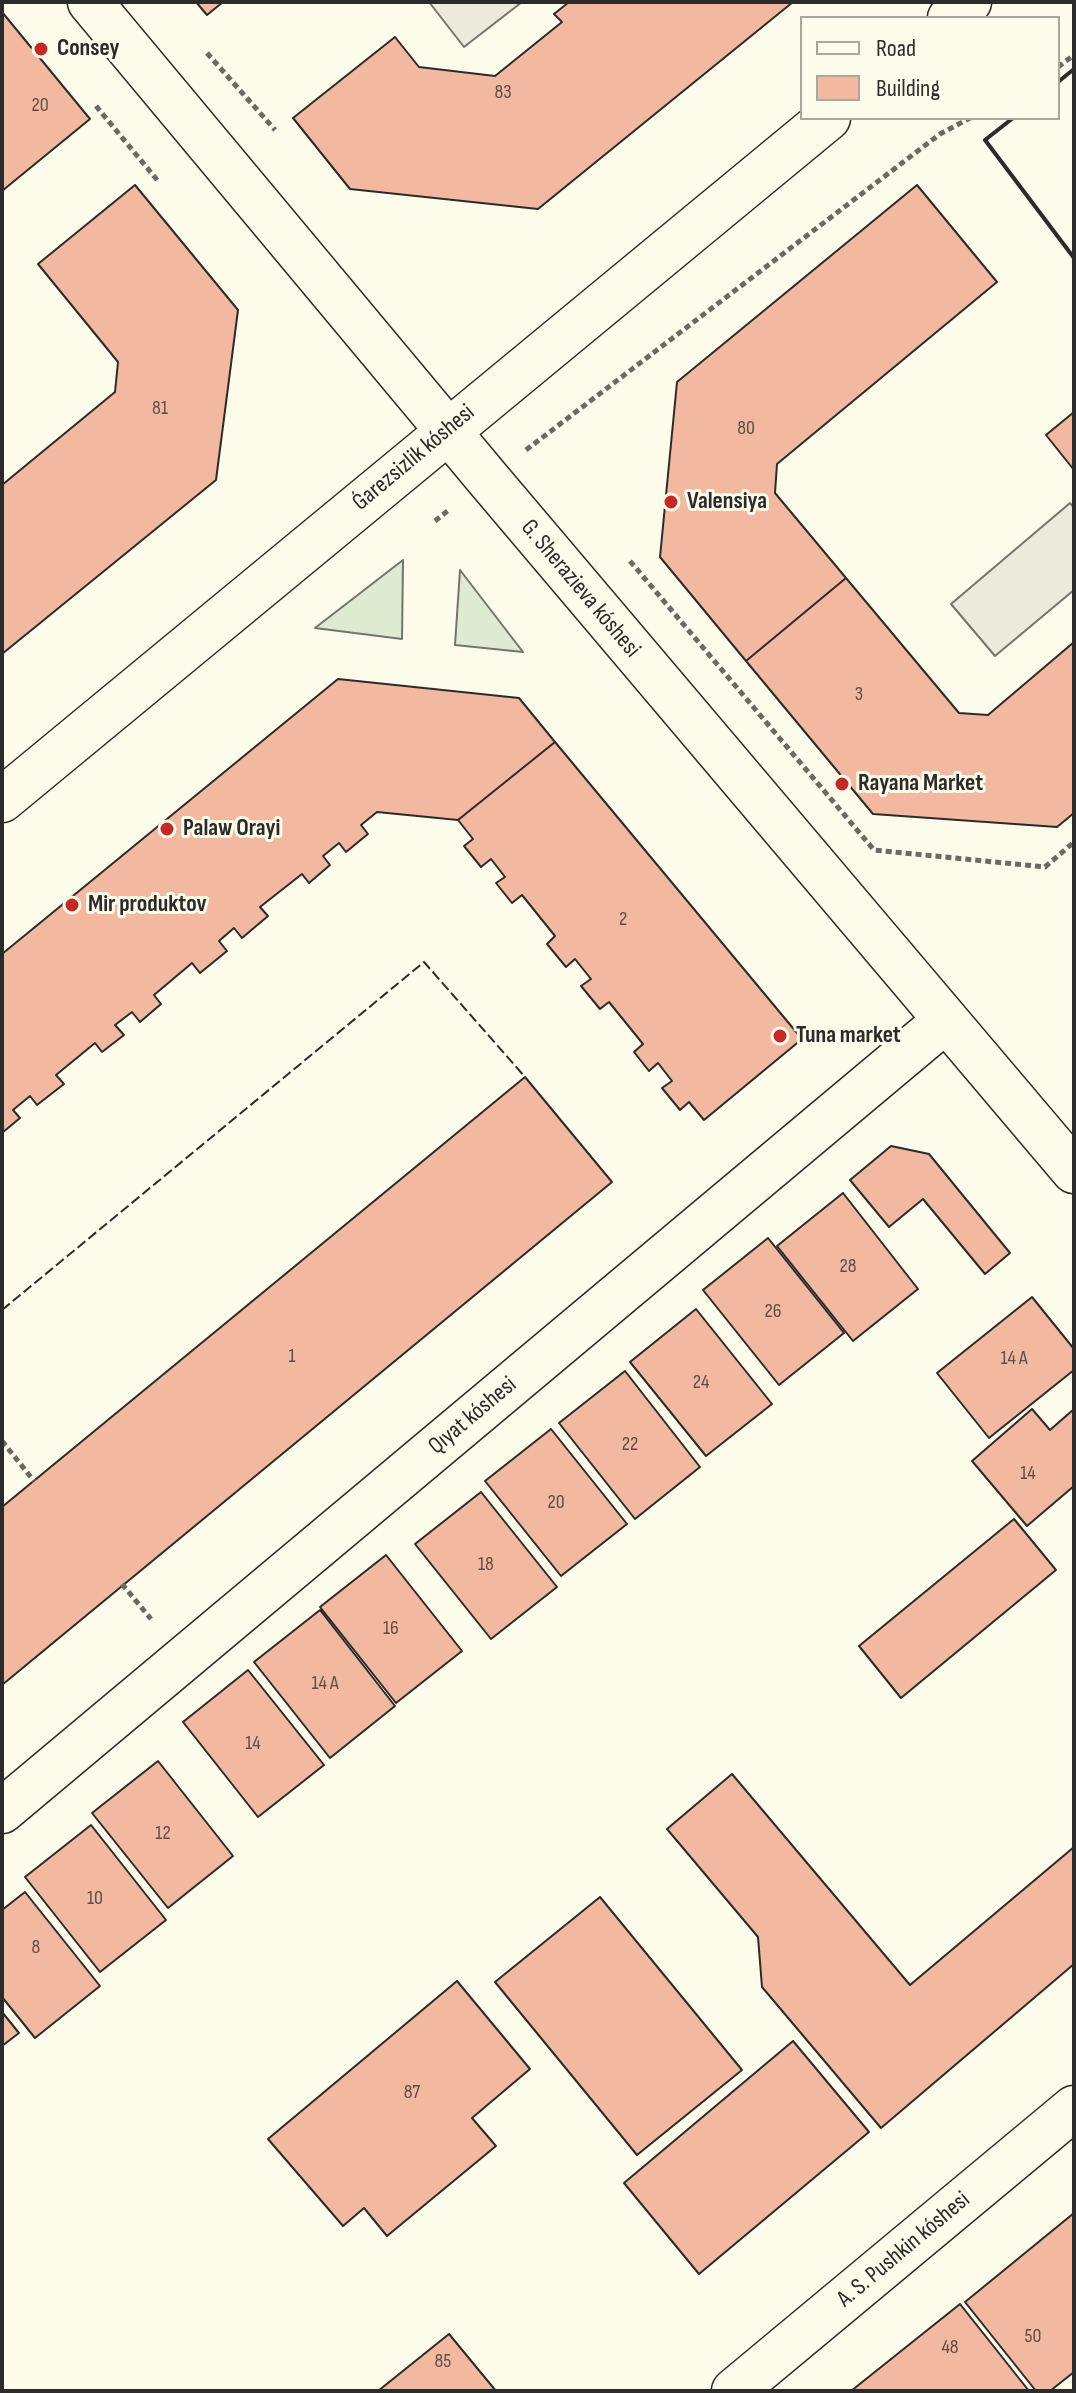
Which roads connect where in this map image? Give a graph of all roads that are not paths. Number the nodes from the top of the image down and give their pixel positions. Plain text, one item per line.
1 (90, 2) edge
2 (969, 2) edge
3 (952, 16) edge
4 (826, 120) edge
5 (447, 430) junction
6 (2, 800) edge
7 (945, 1021) junction
8 (1074, 1171) edge
9 (2, 1811) edge
10 (1074, 2108) edge
11 (734, 2391) edge

1 - 5 street, G. Sherazieva kóshesi
2 - 3 street
4 - 5 street, Ǵarezsizlik kóshesi
5 - 6 street, Ǵarezsizlik kóshesi
5 - 7 street, G. Sherazieva kóshesi
7 - 8 street, G. Sherazieva kóshesi
7 - 9 street, Qıyat kóshesi
10 - 11 street, A. S. Pushkin kóshesi

